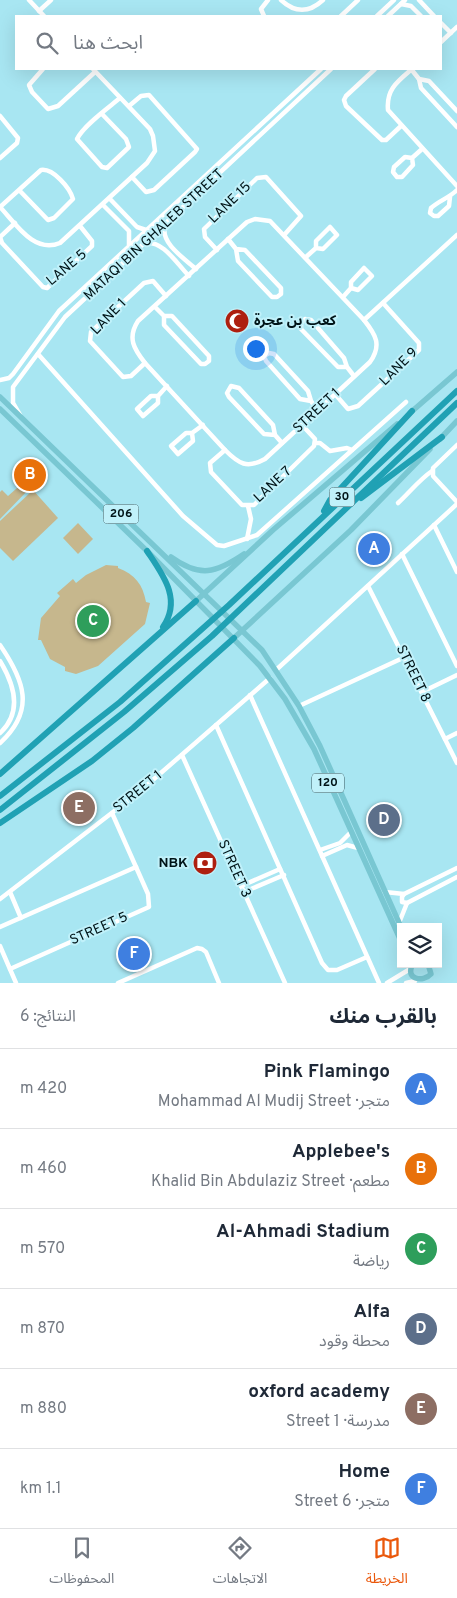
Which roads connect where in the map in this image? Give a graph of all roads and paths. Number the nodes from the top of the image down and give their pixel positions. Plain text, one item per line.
1 (29, 0) edge
2 (52, 0) edge
3 (268, 0) edge
4 (281, 0) edge
5 (323, 0) edge
6 (358, 0) edge
7 (394, 0) edge
8 (419, 0) edge
9 (403, 2) edge
10 (39, 11) junction
11 (43, 15) edge
12 (264, 15) edge
13 (342, 15) edge
14 (378, 15) edge
15 (389, 15) edge
16 (420, 15) edge
17 (433, 15) edge
18 (442, 24) edge
19 (457, 27) edge
20 (451, 32) junction
21 (442, 39) edge
22 (42, 70) edge
23 (94, 70) edge
24 (319, 70) edge
25 (330, 70) edge
26 (374, 70) edge
27 (411, 70) edge
28 (413, 70) edge
29 (419, 79) junction
30 (120, 98) junction
31 (129, 106) junction
32 (457, 111) edge
33 (102, 114) junction
34 (0, 116) edge
35 (401, 126) junction
36 (457, 127) edge
37 (422, 149) junction
38 (0, 158) edge
39 (412, 158) junction
40 (208, 173) junction
41 (132, 177) junction
42 (215, 178) junction
43 (199, 181) junction
44 (205, 187) junction
45 (457, 188) edge
46 (19, 190) junction
47 (450, 197) junction
48 (110, 199) junction
49 (103, 205) junction
50 (0, 207) edge
51 (15, 223) junction
52 (167, 223) junction
53 (80, 226) junction
54 (146, 230) junction
55 (285, 234) junction
56 (457, 235) edge
57 (228, 239) junction
58 (145, 242) junction
59 (129, 246) junction
60 (316, 248) junction
61 (236, 249) junction
62 (217, 250) junction
63 (306, 257) junction
64 (196, 269) junction
65 (101, 273) junction
66 (189, 276) junction
67 (106, 279) junction
68 (88, 284) junction
69 (351, 288) junction
70 (94, 291) junction
71 (166, 296) junction
72 (343, 297) junction
73 (383, 303) junction
74 (155, 306) junction
75 (164, 316) junction
76 (364, 320) junction
77 (38, 354) junction
78 (145, 363) junction
79 (347, 367) junction
80 (457, 372) edge
81 (12, 374) junction
82 (354, 376) junction
83 (0, 380) edge
84 (18, 380) junction
85 (167, 386) junction
86 (457, 391) edge
87 (335, 394) junction
88 (158, 396) junction
89 (0, 397) edge
90 (311, 401) junction
91 (406, 402) dead end
92 (457, 403) edge
93 (0, 409) edge
94 (317, 410) junction
95 (412, 411) junction
96 (0, 414) edge
97 (8, 416) junction
98 (23, 419) junction
99 (457, 421) edge
100 (203, 425) junction
101 (302, 425) junction
102 (192, 433) junction
103 (275, 435) junction
104 (442, 437) junction
105 (282, 443) junction
106 (315, 443) junction
107 (457, 445) edge
108 (225, 450) junction
109 (352, 450) junction
110 (432, 471) junction
111 (97, 491) junction
112 (91, 498) junction
113 (354, 502) junction
114 (398, 503) dead end
115 (457, 503) edge
116 (248, 506) junction
117 (319, 518) junction
118 (434, 525) junction
119 (247, 539) junction
120 (256, 545) junction
121 (155, 546) junction
122 (147, 551) junction
123 (402, 554) junction
124 (457, 572) edge
125 (368, 586) junction
126 (204, 594) junction
127 (196, 601) junction
128 (211, 616) junction
129 (233, 621) junction
130 (243, 630) junction
131 (155, 638) junction
132 (234, 638) junction
133 (0, 645) edge
134 (404, 656) junction
135 (0, 661) edge
136 (457, 666) edge
137 (276, 670) junction
138 (457, 675) edge
139 (270, 678) junction
140 (422, 692) junction
141 (250, 695) junction
142 (299, 706) junction
143 (216, 725) junction
144 (0, 733) edge
145 (457, 733) edge
146 (446, 739) junction
147 (0, 743) edge
148 (182, 755) junction
149 (457, 763) edge
150 (0, 774) edge
151 (336, 781) junction
152 (329, 784) junction
153 (0, 796) edge
154 (0, 810) edge
155 (112, 813) junction
156 (0, 823) edge
157 (351, 832) junction
158 (358, 848) junction
159 (321, 853) junction
160 (136, 867) junction
161 (280, 868) junction
162 (457, 868) edge
163 (284, 875) junction
164 (457, 877) edge
165 (241, 886) junction
166 (10, 892) junction
167 (244, 892) junction
168 (385, 892) junction
169 (404, 894) junction
170 (0, 899) edge
171 (407, 903) junction
172 (21, 918) junction
173 (399, 923) edge
174 (401, 923) edge
175 (0, 927) edge
176 (397, 932) edge
177 (0, 946) edge
178 (367, 957) junction
179 (410, 968) edge
180 (412, 968) edge
181 (10, 969) junction
182 (397, 978) junction
183 (429, 980) edge
184 (417, 982) edge
185 (16, 983) edge
186 (118, 983) edge
187 (219, 983) edge
188 (285, 983) edge
189 (379, 983) edge
190 (387, 983) edge
191 (401, 983) edge
192 (406, 983) edge

1 - 10 street
2 - 10 street
3 - 12 street
4 - 5 street
6 - 13 street
7 - 14 street
8 - 17 street
9 - 15 street
9 - 16 street
10 - 11 street
18 - 20 street
19 - 20 street
20 - 21 street
22 - 23 street
23 - 30 street
24 - 40 street, MATAQI BIN GHALEB STREET
25 - 42 street, MATAQI BIN GHALEB STREET
26 - 35 street
27 - 35 street
28 - 29 street
29 - 32 street
29 - 36 street
30 - 31 street
30 - 33 street
31 - 41 street
31 - 41 street
33 - 33 street
34 - 38 street
35 - 37 street
37 - 39 street
37 - 45 street
39 - 39 street
40 - 42 street
40 - 43 street, MATAQI BIN GHALEB STREET
41 - 48 street
42 - 44 street, MATAQI BIN GHALEB STREET
43 - 44 street
43 - 54 street, MATAQI BIN GHALEB STREET
44 - 52 street, MATAQI BIN GHALEB STREET
45 - 47 street
46 - 46 street
46 - 50 street
47 - 47 street
48 - 49 street
48 - 54 street
49 - 53 street
49 - 59 street
50 - 51 street
51 - 53 street
51 - 53 street, LANE 5
52 - 58 street, MATAQI BIN GHALEB STREET
52 - 64 street
54 - 59 street, MATAQI BIN GHALEB STREET
55 - 57 street, STREET 1
55 - 62 street, LANE 15
55 - 63 street, STREET 1
56 - 73 street
57 - 61 street
57 - 62 street, STREET 1
58 - 66 street
58 - 67 street, MATAQI BIN GHALEB STREET
59 - 65 street, MATAQI BIN GHALEB STREET
60 - 60 street
60 - 63 street
61 - 61 street
62 - 64 street, STREET 1
63 - 72 street, STREET 1
64 - 66 street, STREET 1
65 - 67 street
65 - 68 street, MATAQI BIN GHALEB STREET
66 - 71 street, STREET 1
67 - 70 street, MATAQI BIN GHALEB STREET
68 - 70 street
68 - 81 street, MATAQI BIN GHALEB STREET
69 - 69 street
69 - 72 street
70 - 77 street, MATAQI BIN GHALEB STREET
71 - 74 street, STREET 1
71 - 78 street, LANE 1
72 - 76 street, STREET 1
73 - 76 street
73 - 87 street, LANE 9
74 - 75 street
74 - 78 street, STREET 1
75 - 75 street
76 - 82 street, STREET 1
77 - 84 street, MATAQI BIN GHALEB STREET
77 - 119 street
78 - 85 street, STREET 1
79 - 79 street
79 - 82 street
80 - 95 main road
81 - 83 street, MATAQI BIN GHALEB STREET
81 - 84 street
82 - 87 street, STREET 1
84 - 98 street, MATAQI BIN GHALEB STREET
85 - 88 street
85 - 100 street, STREET 1
86 - 117 highway, 30
87 - 94 street, STREET 1
88 - 88 street
89 - 98 main road, 206
90 - 90 street
90 - 94 street
91 - 109 street
92 - 113 highway, 30
93 - 97 main road, 206
94 - 101 street, STREET 1
95 - 117 highway
95 - 120 main road
96 - 97 street
97 - 112 main road, 206
98 - 111 main road, 206
99 - 104 main road
100 - 102 street
100 - 108 street, STREET 1
101 - 105 street, STREET 1
101 - 106 street
102 - 102 street
103 - 103 street
103 - 105 street
104 - 113 highway
104 - 130 main road
105 - 108 street, STREET 1
106 - 109 street
106 - 116 street, LANE 7
107 - 110 street
108 - 116 street, LANE 7
109 - 119 street
110 - 114 street
110 - 115 street
111 - 112 main road
111 - 121 main road, 206
112 - 122 main road, 206
113 - 154 highway, 30
115 - 118 street
116 - 119 street
117 - 153 highway, 30
118 - 123 street
118 - 124 street
120 - 121 main road
120 - 126 main road
121 - 126 main road, 206
122 - 127 main road, 206
122 - 131 highway
123 - 125 street
123 - 136 street
125 - 134 street, STREET 8
125 - 137 street
126 - 127 main road
126 - 129 main road, 206
127 - 128 main road, 206
127 - 129 main road
127 - 131 highway
128 - 130 main road
128 - 132 main road, 206
129 - 130 main road, 206
130 - 132 main road
130 - 137 main road, 120
131 - 150 highway
132 - 139 main road, 120
132 - 156 highway
133 - 147 street
134 - 140 street, STREET 8
134 - 142 street
135 - 144 street
137 - 142 main road, 120
138 - 140 street
139 - 141 street, STREET 1
139 - 152 main road, 120
140 - 146 street, STREET 8
141 - 143 street, STREET 1
141 - 159 street
142 - 151 main road, 120
143 - 148 street, STREET 1
143 - 161 street
145 - 146 street
146 - 149 street, STREET 8
148 - 155 street, STREET 1
148 - 165 street, STREET 3
151 - 152 main road
151 - 168 main road, 120
152 - 157 main road, 120
155 - 160 street, STREET 5
155 - 166 street, STREET 1
157 - 158 main road, 120
157 - 159 street
158 - 159 street
158 - 176 main road, 120
159 - 178 street
160 - 172 street
160 - 181 street, STREET 5
161 - 163 street
161 - 165 street
162 - 169 street
163 - 167 street
163 - 178 street
164 - 171 street
165 - 167 street, STREET 3
166 - 170 street, STREET 1
166 - 172 street
167 - 188 street, STREET 3
168 - 169 street
168 - 173 main road, 120
169 - 171 street
171 - 174 street
172 - 175 street
177 - 181 street
178 - 189 street
179 - 182 street
180 - 184 main road
181 - 185 street
182 - 190 street
182 - 191 street
183 - 184 main road
184 - 192 street
186 - 187 street

